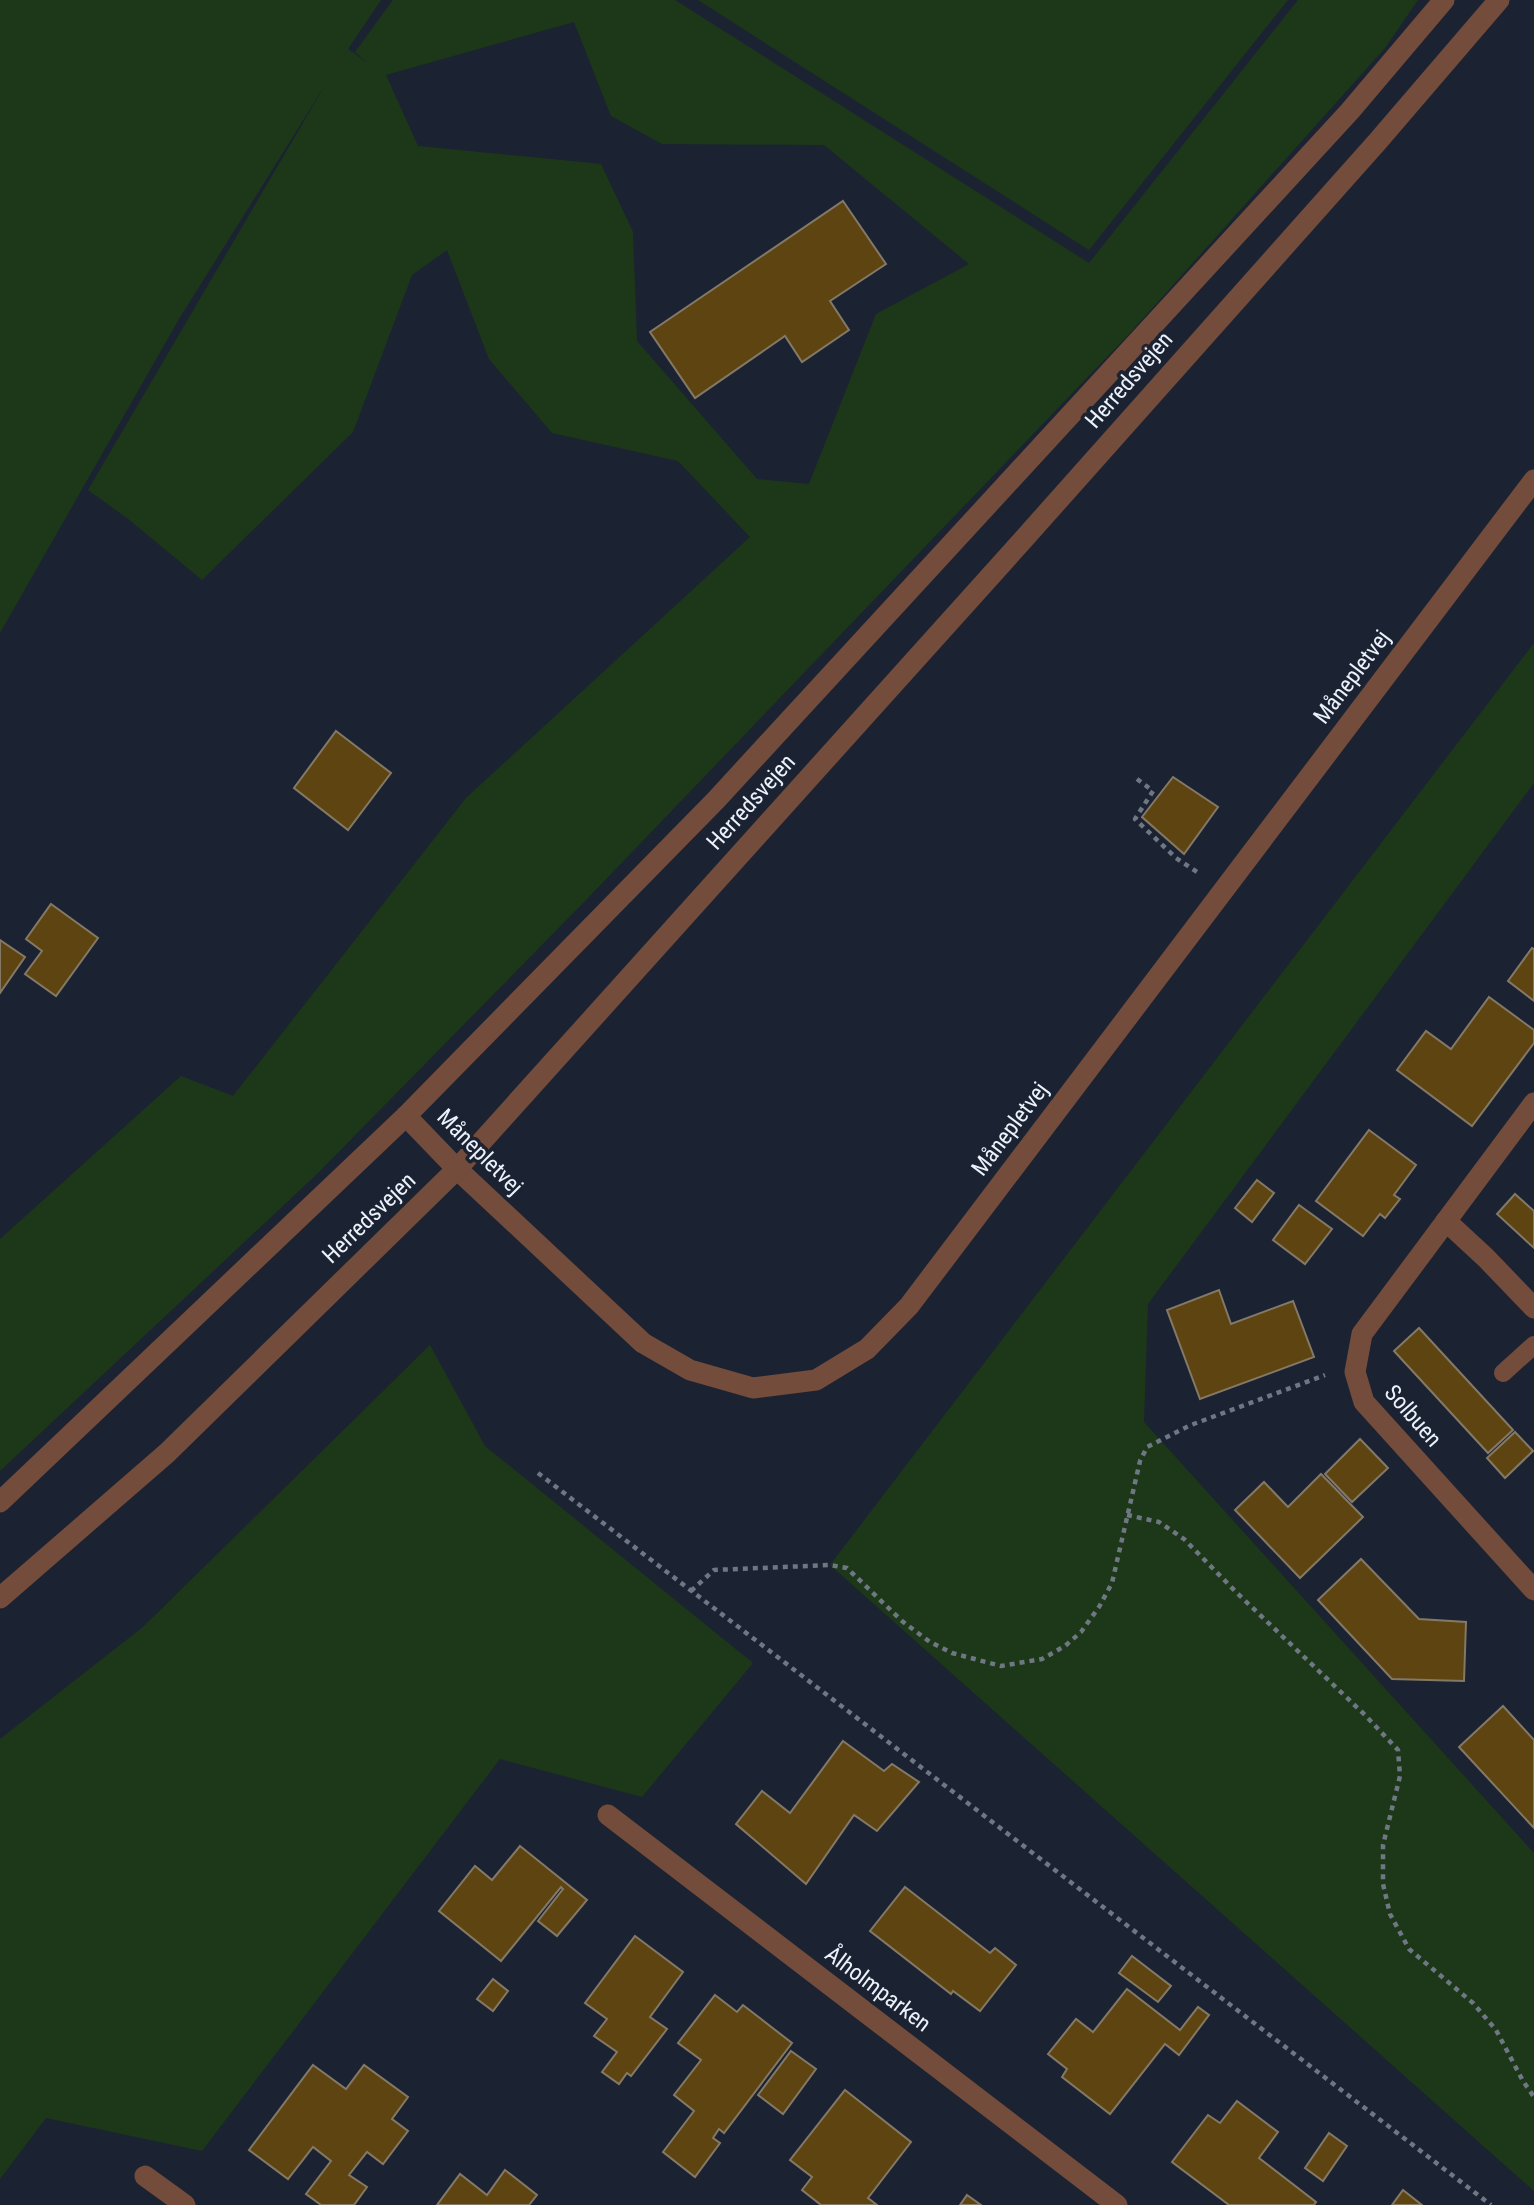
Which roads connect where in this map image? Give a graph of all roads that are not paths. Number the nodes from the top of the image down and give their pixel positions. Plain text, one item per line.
1 (1444, 0) edge
2 (1499, 0) edge
3 (1534, 480) edge
4 (1534, 1103) edge
5 (406, 1116) junction
6 (457, 1169) junction
7 (1446, 1221) junction
8 (1534, 1308) edge
9 (1534, 1345) edge
10 (1503, 1373) dead end
11 (0, 1502) edge
12 (1534, 1590) edge
13 (0, 1598) edge
14 (608, 1815) dead end
15 (145, 2176) dead end
16 (185, 2205) edge
17 (1117, 2205) edge

1 - 5 street, Herredsvejen
2 - 6 street, Herredsvejen
3 - 6 street, Månepletvej
4 - 7 street, Solbuen
5 - 6 street, Månepletvej
5 - 11 street, Herredsvejen
6 - 13 street, Herredsvejen
7 - 8 street
7 - 12 street, Solbuen
9 - 10 lane
14 - 17 street, Ålholmparken
15 - 16 street

